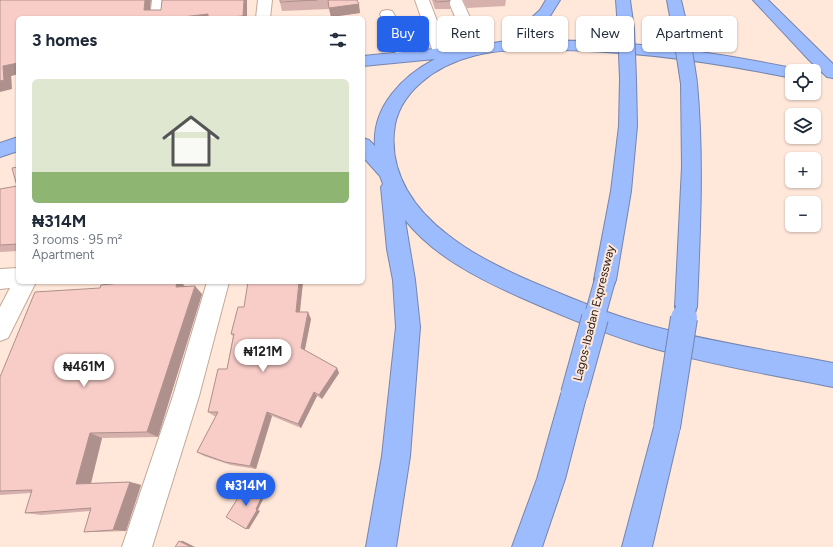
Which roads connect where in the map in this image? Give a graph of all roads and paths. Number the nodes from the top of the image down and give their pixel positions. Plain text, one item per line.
1 (159, 0) edge
2 (265, 0) edge
3 (422, 0) edge
4 (455, 0) edge
5 (553, 0) edge
6 (624, 0) edge
7 (674, 0) edge
8 (760, 0) edge
9 (387, 14) dead end
10 (157, 16) edge
11 (263, 16) edge
12 (462, 16) edge
13 (541, 16) edge
14 (437, 41) edge
15 (568, 46) edge
16 (441, 52) edge
17 (471, 52) edge
18 (405, 56) junction
19 (365, 62) edge
20 (785, 72) edge
21 (833, 73) edge
22 (821, 80) edge
23 (833, 83) edge
24 (16, 131) edge
25 (0, 135) edge
26 (16, 145) edge
27 (365, 147) edge
28 (0, 150) edge
29 (389, 176) junction
30 (16, 278) edge
31 (0, 279) edge
32 (24, 284) edge
33 (217, 284) edge
34 (0, 330) edge
35 (833, 375) edge
36 (137, 547) edge
37 (382, 547) edge
38 (527, 547) edge
39 (637, 547) edge

1 - 10 street
2 - 11 street
3 - 14 street
4 - 12 street
5 - 13 highway
6 - 38 highway, Lagos-Ibadan Expressway, bridge
7 - 39 highway, bridge
8 - 21 highway
9 - 18 street
15 - 20 highway
16 - 18 highway
17 - 29 highway
18 - 19 highway
22 - 23 highway
24 - 25 highway
26 - 28 highway
27 - 29 highway
29 - 35 highway
29 - 37 highway
30 - 31 street
32 - 34 street
33 - 36 street

